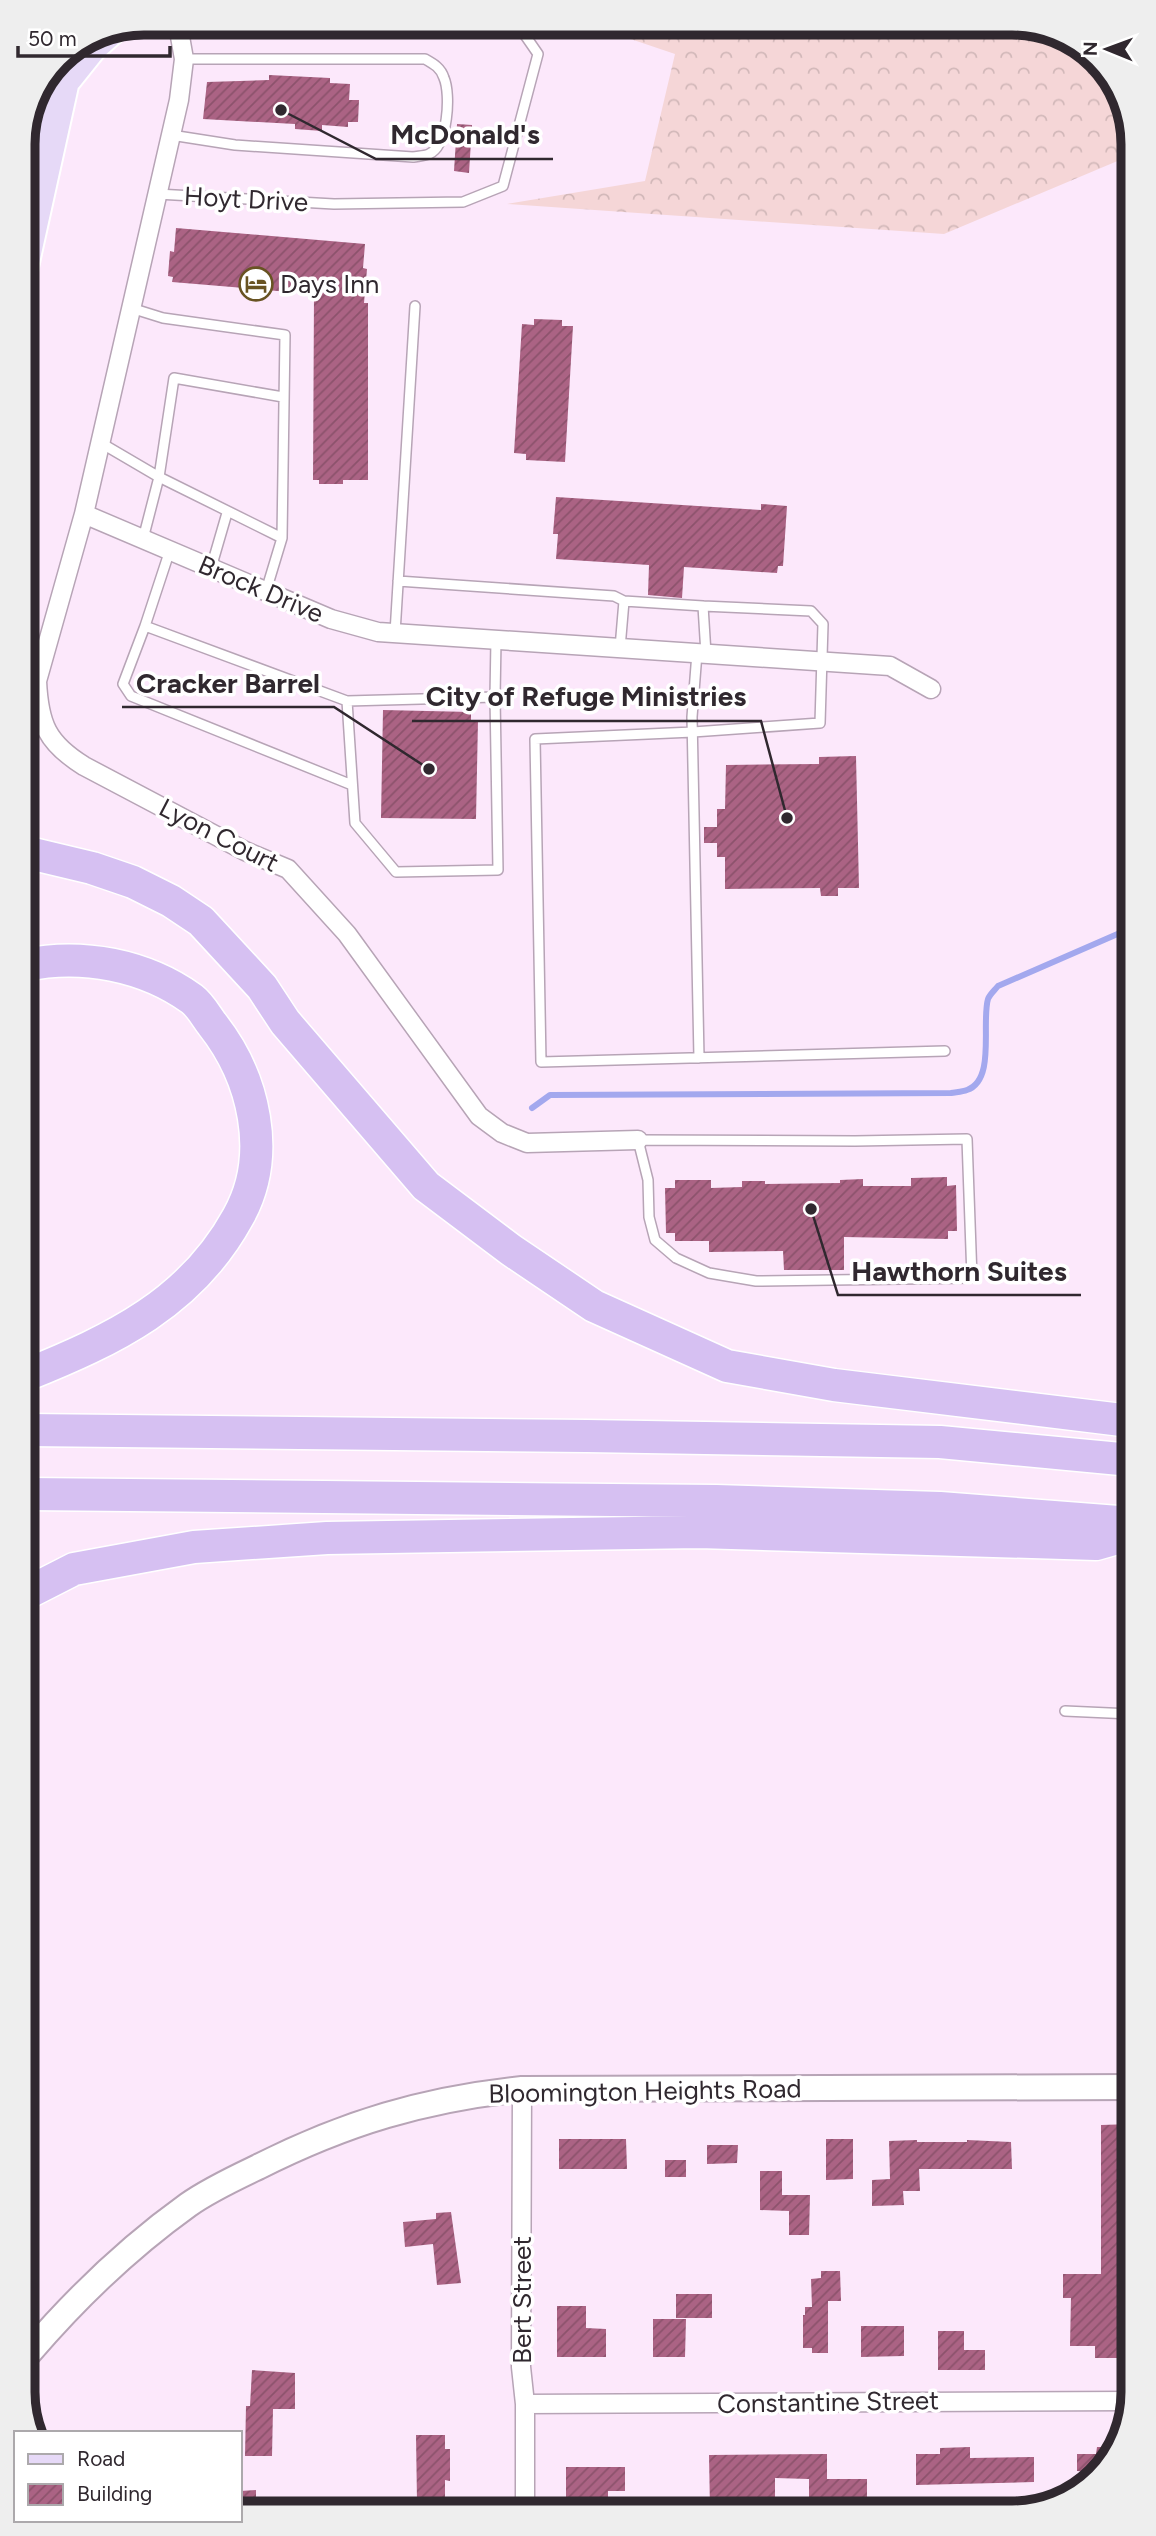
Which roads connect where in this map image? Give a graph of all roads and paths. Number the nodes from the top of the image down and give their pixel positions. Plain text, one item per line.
1 (180, 35) edge
2 (525, 35) edge
3 (91, 49) edge
4 (184, 59) junction
5 (68, 66) edge
6 (64, 83) junction
7 (171, 135) junction
8 (157, 194) junction
9 (35, 216) edge
10 (415, 306) dead end
11 (131, 308) junction
12 (283, 397) junction
13 (100, 443) junction
14 (159, 477) junction
15 (227, 513) junction
16 (84, 514) junction
17 (282, 538) junction
18 (144, 539) junction
19 (170, 550) junction
20 (211, 568) junction
21 (398, 581) junction
22 (266, 591) junction
23 (624, 601) junction
24 (703, 606) junction
25 (145, 626) junction
26 (395, 633) junction
27 (496, 640) junction
28 (620, 648) junction
29 (701, 653) junction
30 (821, 661) junction
31 (931, 689) dead end
32 (495, 697) junction
33 (347, 701) junction
34 (693, 732) junction
35 (352, 785) junction
36 (35, 854) edge
37 (35, 963) edge
38 (945, 1051) dead end
39 (699, 1058) junction
40 (638, 1140) junction
41 (35, 1371) edge
42 (1121, 1420) edge
43 (35, 1430) edge
44 (1121, 1459) edge
45 (35, 1494) edge
46 (1121, 1522) edge
47 (1121, 1537) edge
48 (35, 1590) edge
49 (1065, 1711) dead end
50 (1121, 1713) edge
51 (1121, 2087) edge
52 (522, 2089) junction
53 (35, 2346) edge
54 (1120, 2401) edge
55 (525, 2404) junction
56 (525, 2501) edge

1 - 4 street
2 - 8 lane, Hoyt Drive
3 - 6 main road
4 - 7 street
4 - 7 lane
5 - 6 main road
6 - 9 main road
7 - 8 street
8 - 11 street
10 - 21 lane
11 - 12 lane
11 - 13 street
12 - 14 lane
12 - 17 lane
13 - 14 lane
13 - 16 street
14 - 15 lane
14 - 18 lane
15 - 17 lane
15 - 20 lane
16 - 18 street, Brock Drive
16 - 40 street, Lyon Court
17 - 22 lane
18 - 19 street, Brock Drive
19 - 20 street, Brock Drive
19 - 25 lane
20 - 22 street, Brock Drive
21 - 23 lane
21 - 26 lane
22 - 26 street, Brock Drive
23 - 24 lane
23 - 28 lane
24 - 29 lane
24 - 30 lane
25 - 33 lane
25 - 35 lane
26 - 27 street, Brock Drive
27 - 28 street, Brock Drive
27 - 32 lane
28 - 29 street, Brock Drive
29 - 30 street, Brock Drive
29 - 34 lane
30 - 31 street, Brock Drive
30 - 34 lane
32 - 33 lane
32 - 35 lane
33 - 35 lane
34 - 39 lane
34 - 39 lane
36 - 42 highway
37 - 41 highway
38 - 39 lane
40 - 40 lane
43 - 44 highway
45 - 46 highway
47 - 48 highway
49 - 50 lane
51 - 52 main road, Bloomington Heights Road
52 - 53 main road, Bloomington Heights Road
52 - 55 street, Bert Street
54 - 55 street, Constantine Street
55 - 56 street, Bert Street

